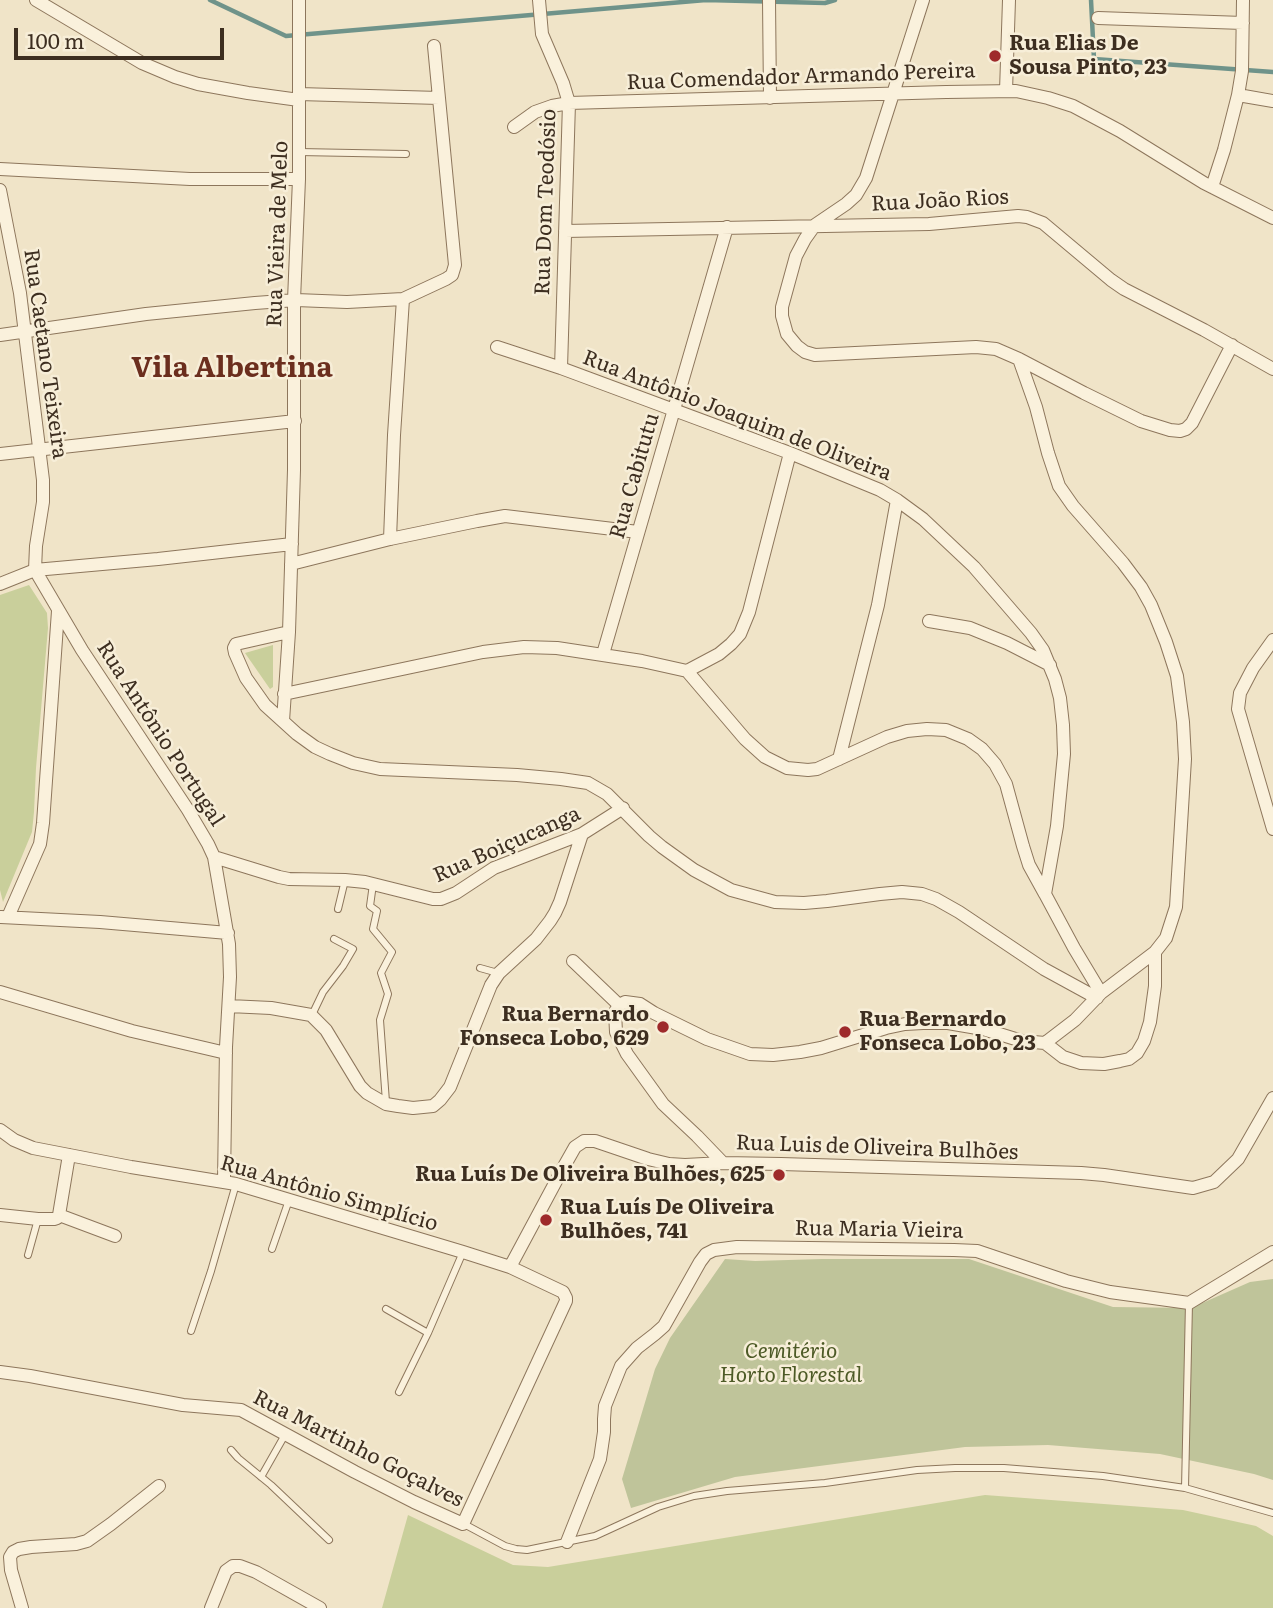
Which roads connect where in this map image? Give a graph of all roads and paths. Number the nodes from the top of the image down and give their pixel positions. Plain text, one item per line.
1 (36, 0) edge
2 (299, 0) edge
3 (539, 0) edge
4 (769, 0) edge
5 (923, 0) edge
6 (1009, 0) edge
7 (1243, 0) edge
8 (58, 6) edge
9 (1098, 18) dead end
10 (1243, 23) junction
11 (434, 46) dead end
12 (1006, 91) junction
13 (893, 94) junction
14 (1238, 95) junction
15 (299, 97) junction
16 (439, 98) junction
17 (770, 98) junction
18 (1273, 101) edge
19 (569, 103) junction
20 (514, 127) dead end
21 (299, 152) junction
22 (406, 154) dead end
23 (0, 169) edge
24 (299, 179) junction
25 (1212, 187) junction
26 (0, 190) edge
27 (1273, 218) edge
28 (816, 225) junction
29 (727, 227) junction
30 (565, 231) junction
31 (403, 299) junction
32 (294, 300) junction
33 (26, 332) junction
34 (0, 335) edge
35 (1232, 345) junction
36 (497, 346) dead end
37 (1019, 359) junction
38 (561, 368) junction
39 (1273, 369) edge
40 (674, 410) junction
41 (295, 421) junction
42 (40, 450) junction
43 (790, 453) junction
44 (0, 454) edge
45 (897, 499) junction
46 (638, 533) junction
47 (390, 539) junction
48 (292, 544) junction
49 (291, 564) junction
50 (35, 570) junction
51 (0, 584) edge
52 (58, 611) junction
53 (929, 621) dead end
54 (289, 632) junction
55 (1273, 640) edge
56 (603, 654) junction
57 (1050, 665) junction
58 (687, 671) junction
59 (284, 694) junction
60 (283, 721) junction
61 (839, 759) junction
62 (623, 808) junction
63 (1273, 829) edge
64 (582, 834) junction
65 (214, 857) junction
66 (345, 880) junction
67 (373, 884) junction
68 (1045, 894) junction
69 (338, 909) dead end
70 (4, 917) edge
71 (228, 933) junction
72 (334, 939) dead end
73 (1155, 952) junction
74 (573, 961) dead end
75 (480, 968) dead end
76 (499, 973) junction
77 (0, 992) edge
78 (1099, 996) junction
79 (619, 1005) junction
80 (229, 1006) junction
81 (311, 1015) junction
82 (1045, 1044) junction
83 (226, 1053) junction
84 (1273, 1098) edge
85 (386, 1104) junction
86 (0, 1130) edge
87 (69, 1155) junction
88 (723, 1163) junction
89 (230, 1182) junction
90 (289, 1200) junction
91 (0, 1215) edge
92 (59, 1215) junction
93 (38, 1219) junction
94 (115, 1236) dead end
95 (272, 1249) dead end
96 (463, 1252) junction
97 (1273, 1252) edge
98 (28, 1255) dead end
99 (510, 1267) junction
100 (1189, 1303) junction
101 (386, 1309) dead end
102 (191, 1331) dead end
103 (428, 1333) junction
104 (0, 1372) edge
105 (399, 1392) dead end
106 (286, 1433) junction
107 (231, 1450) dead end
108 (261, 1477) junction
109 (159, 1486) dead end
110 (1185, 1488) junction
111 (1273, 1513) edge
112 (463, 1524) junction
113 (329, 1541) dead end
114 (567, 1542) junction
115 (22, 1608) edge
116 (211, 1608) edge
117 (320, 1608) edge

1 - 8 street
2 - 15 street, Rua Vieira de Melo
3 - 19 street, Rua Dom Teodósio
4 - 17 street
5 - 13 street
6 - 12 street
7 - 10 street
8 - 15 street
9 - 10 street
10 - 14 street
11 - 16 street
12 - 13 street, Rua Comendador Armando Pereira
12 - 25 street, Rua Comendador Armando Pereira
13 - 17 street, Rua Comendador Armando Pereira
13 - 28 street
14 - 18 street
14 - 25 street
15 - 16 street
15 - 21 street, Rua Vieira de Melo
16 - 31 street
17 - 19 street, Rua Comendador Armando Pereira
19 - 20 street, Rua Comendador Armando Pereira
19 - 30 street, Rua Dom Teodósio
21 - 22 lane
21 - 24 street, Rua Vieira de Melo
23 - 24 street
24 - 32 street, Rua Vieira de Melo
25 - 27 street, Rua Comendador Armando Pereira
26 - 33 street, Rua Caetano Teixeira
28 - 29 street, Rua João Rios
28 - 35 street, Rua João Rios
28 - 37 street
29 - 30 street, Rua João Rios
29 - 40 street, Rua Cabitutu
30 - 38 street, Rua Dom Teodósio
31 - 32 street
31 - 47 street
32 - 33 street
32 - 41 street, Rua Vieira de Melo
33 - 34 street
33 - 42 street, Rua Caetano Teixeira
35 - 37 street
35 - 39 street, Rua João Rios
36 - 38 street, Rua Antônio Joaquim de Oliveira
37 - 73 street
38 - 40 street, Rua Antônio Joaquim de Oliveira
40 - 43 street, Rua Antônio Joaquim de Oliveira
40 - 46 street, Rua Cabitutu
41 - 42 street
41 - 48 street, Rua Vieira de Melo
42 - 44 street
42 - 50 street, Rua Caetano Teixeira
43 - 45 street, Rua Antônio Joaquim de Oliveira
43 - 58 street
45 - 57 street, Rua Antônio Joaquim de Oliveira
45 - 61 street
46 - 47 street
46 - 56 street, Rua Cabitutu
47 - 49 street
48 - 49 street, Rua Vieira de Melo
48 - 50 street
49 - 54 street, Rua Vieira de Melo
50 - 51 street
50 - 52 street, Rua Antônio Portugal
52 - 65 street, Rua Antônio Portugal
52 - 70 street
53 - 57 street
54 - 59 street, Rua Vieira de Melo
54 - 60 street
55 - 63 street
56 - 58 street
56 - 59 street
57 - 68 street, Rua Antônio Joaquim de Oliveira
58 - 61 street
59 - 60 street, Rua Vieira de Melo
60 - 62 street
61 - 68 street
62 - 64 street, Rua Boiçucanga
62 - 78 street
64 - 67 street, Rua Boiçucanga
64 - 76 street
65 - 66 street, Rua Boiçucanga
65 - 71 street, Rua Antônio Portugal
66 - 67 street, Rua Boiçucanga
66 - 69 lane
67 - 85 lane
68 - 78 street
70 - 71 street
71 - 80 street, Rua Antônio Portugal
72 - 81 lane
73 - 78 street
73 - 82 street
74 - 79 street
75 - 76 lane
76 - 85 street
77 - 83 street
78 - 82 street
79 - 82 street
79 - 88 street
80 - 81 street
80 - 83 street, Rua Antônio Portugal
81 - 85 street
83 - 89 street, Rua Antônio Portugal
84 - 88 street, Rua Luis de Oliveira Bulhões
86 - 87 street, Rua Antônio Simplício
87 - 89 street, Rua Antônio Simplício
87 - 92 street
88 - 99 street, Rua Luis de Oliveira Bulhões
89 - 90 street, Rua Antônio Simplício
89 - 102 lane
90 - 95 lane
90 - 96 street, Rua Antônio Simplício
91 - 93 street
92 - 93 street
92 - 94 street
93 - 98 lane
96 - 99 street, Rua Antônio Simplício
96 - 103 lane
97 - 100 street
99 - 112 street, Rua Antônio Simplício
100 - 110 lane
100 - 114 street, Rua Maria Vieira
101 - 103 lane
103 - 105 lane
104 - 106 street, Rua Martinho Goçalves
106 - 108 lane
106 - 112 street, Rua Martinho Goçalves
107 - 108 lane
108 - 113 lane
109 - 115 street
110 - 111 lane
110 - 114 lane
112 - 114 lane, Rua Martinho Goçalves
116 - 117 street

